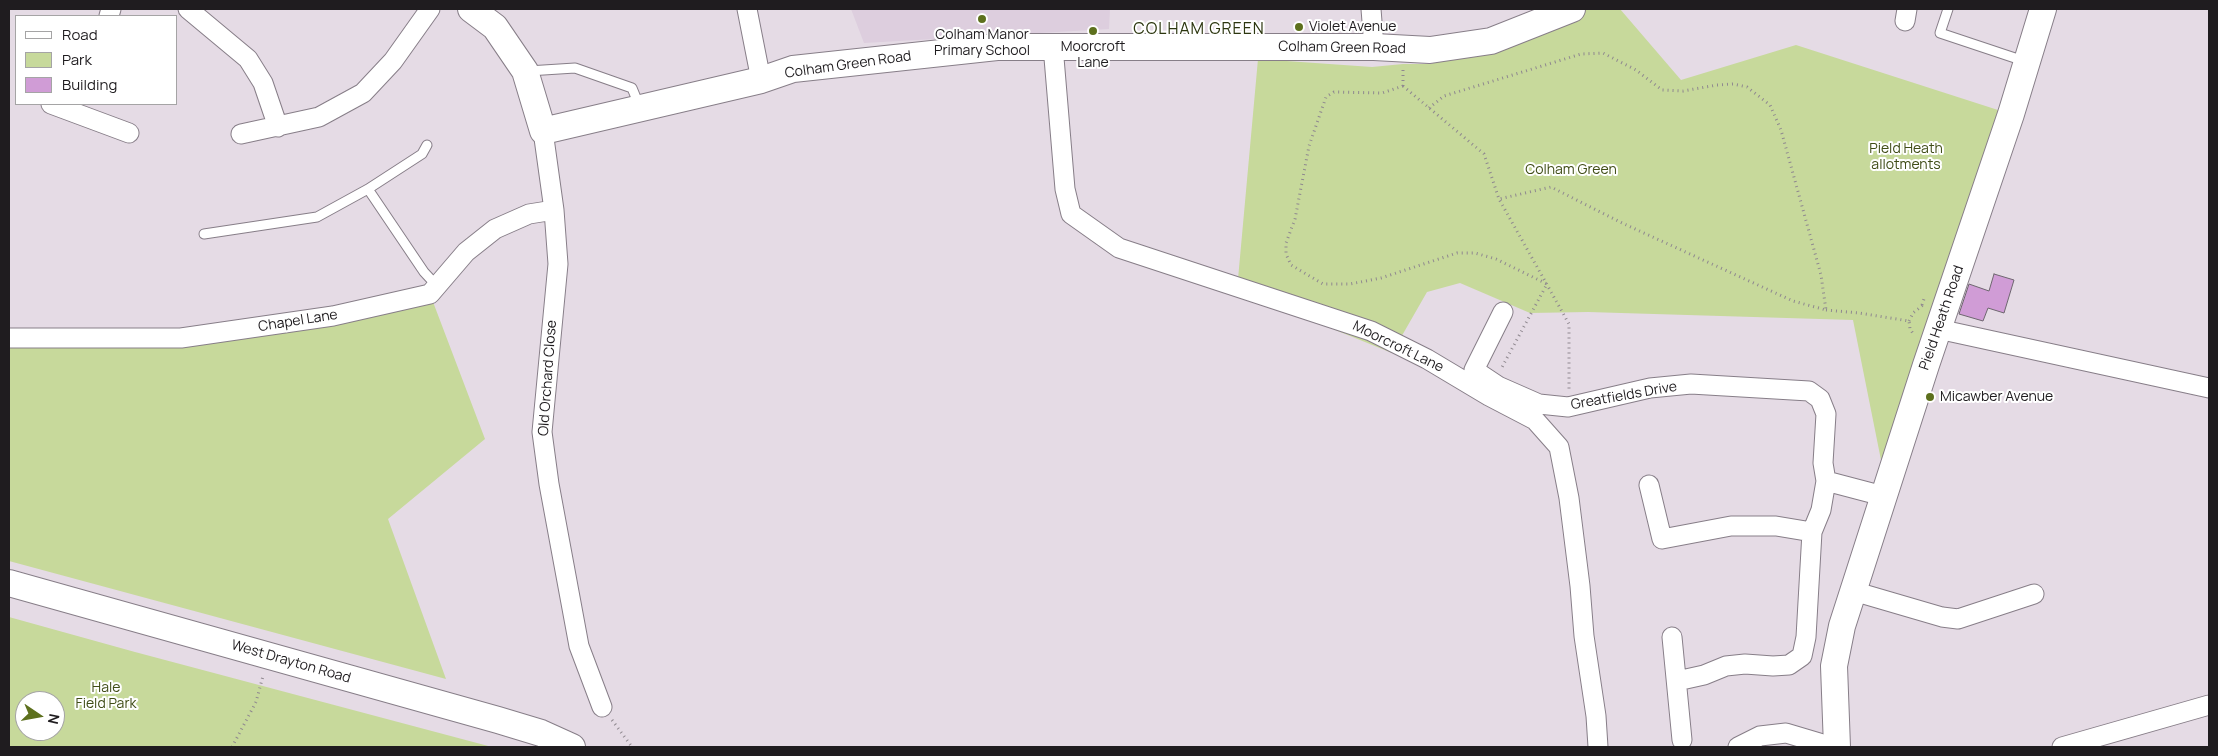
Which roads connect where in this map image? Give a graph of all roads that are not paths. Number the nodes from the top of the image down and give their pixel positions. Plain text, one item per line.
1 (188, 9) edge
2 (430, 9) edge
3 (471, 9) edge
4 (747, 9) edge
5 (1371, 9) edge
6 (1572, 9) edge
7 (1948, 9) edge
8 (2041, 9) edge
9 (1053, 46) junction
10 (1374, 47) junction
11 (2027, 62) junction
12 (525, 71) junction
13 (761, 80) junction
14 (58, 105) edge
15 (77, 108) edge
16 (640, 109) junction
17 (278, 127) junction
18 (543, 131) junction
19 (129, 133) dead end
20 (241, 134) dead end
21 (426, 145) dead end
22 (368, 189) junction
23 (554, 210) junction
24 (204, 234) dead end
25 (437, 286) junction
26 (1503, 312) dead end
27 (1926, 333) junction
28 (9, 338) edge
29 (2209, 388) edge
30 (1826, 481) junction
31 (1649, 485) dead end
32 (1883, 496) junction
33 (1812, 532) junction
34 (9, 584) edge
35 (1853, 591) junction
36 (2034, 594) dead end
37 (1672, 638) dead end
38 (1677, 681) junction
39 (2209, 705) edge
40 (602, 708) road end
41 (1682, 740) dead end
42 (572, 747) edge
43 (1598, 747) edge
44 (1738, 747) edge
45 (1833, 747) edge
46 (1837, 747) edge
47 (2062, 747) edge

1 - 17 street
2 - 17 street
3 - 12 street
4 - 13 street
5 - 10 street
6 - 10 street, Colham Green Road
7 - 11 lane
8 - 11 street, Pield Heath Road
9 - 10 street, Colham Green Road
9 - 13 street, Colham Green Road
9 - 43 street, Moorcroft Lane
11 - 27 street, Pield Heath Road
12 - 16 lane
12 - 18 street
13 - 16 street, Colham Green Road
14 - 15 street
15 - 19 street
16 - 18 street, Colham Green Road
17 - 20 street
18 - 23 street, Old Orchard Close
21 - 22 lane
22 - 24 lane
22 - 25 lane
23 - 25 street, Chapel Lane
23 - 40 street, Old Orchard Close
25 - 28 street, Chapel Lane
26 - 30 street, Greatfields Drive
27 - 29 street
27 - 32 street, Pield Heath Road
30 - 32 street
30 - 33 street, Greatfields Drive
31 - 33 street
32 - 35 street, Pield Heath Road
33 - 38 street, Greatfields Drive
34 - 42 street, West Drayton Road
35 - 36 street
35 - 46 street, Pield Heath Road
37 - 38 street
38 - 41 street
39 - 47 street
44 - 45 street

